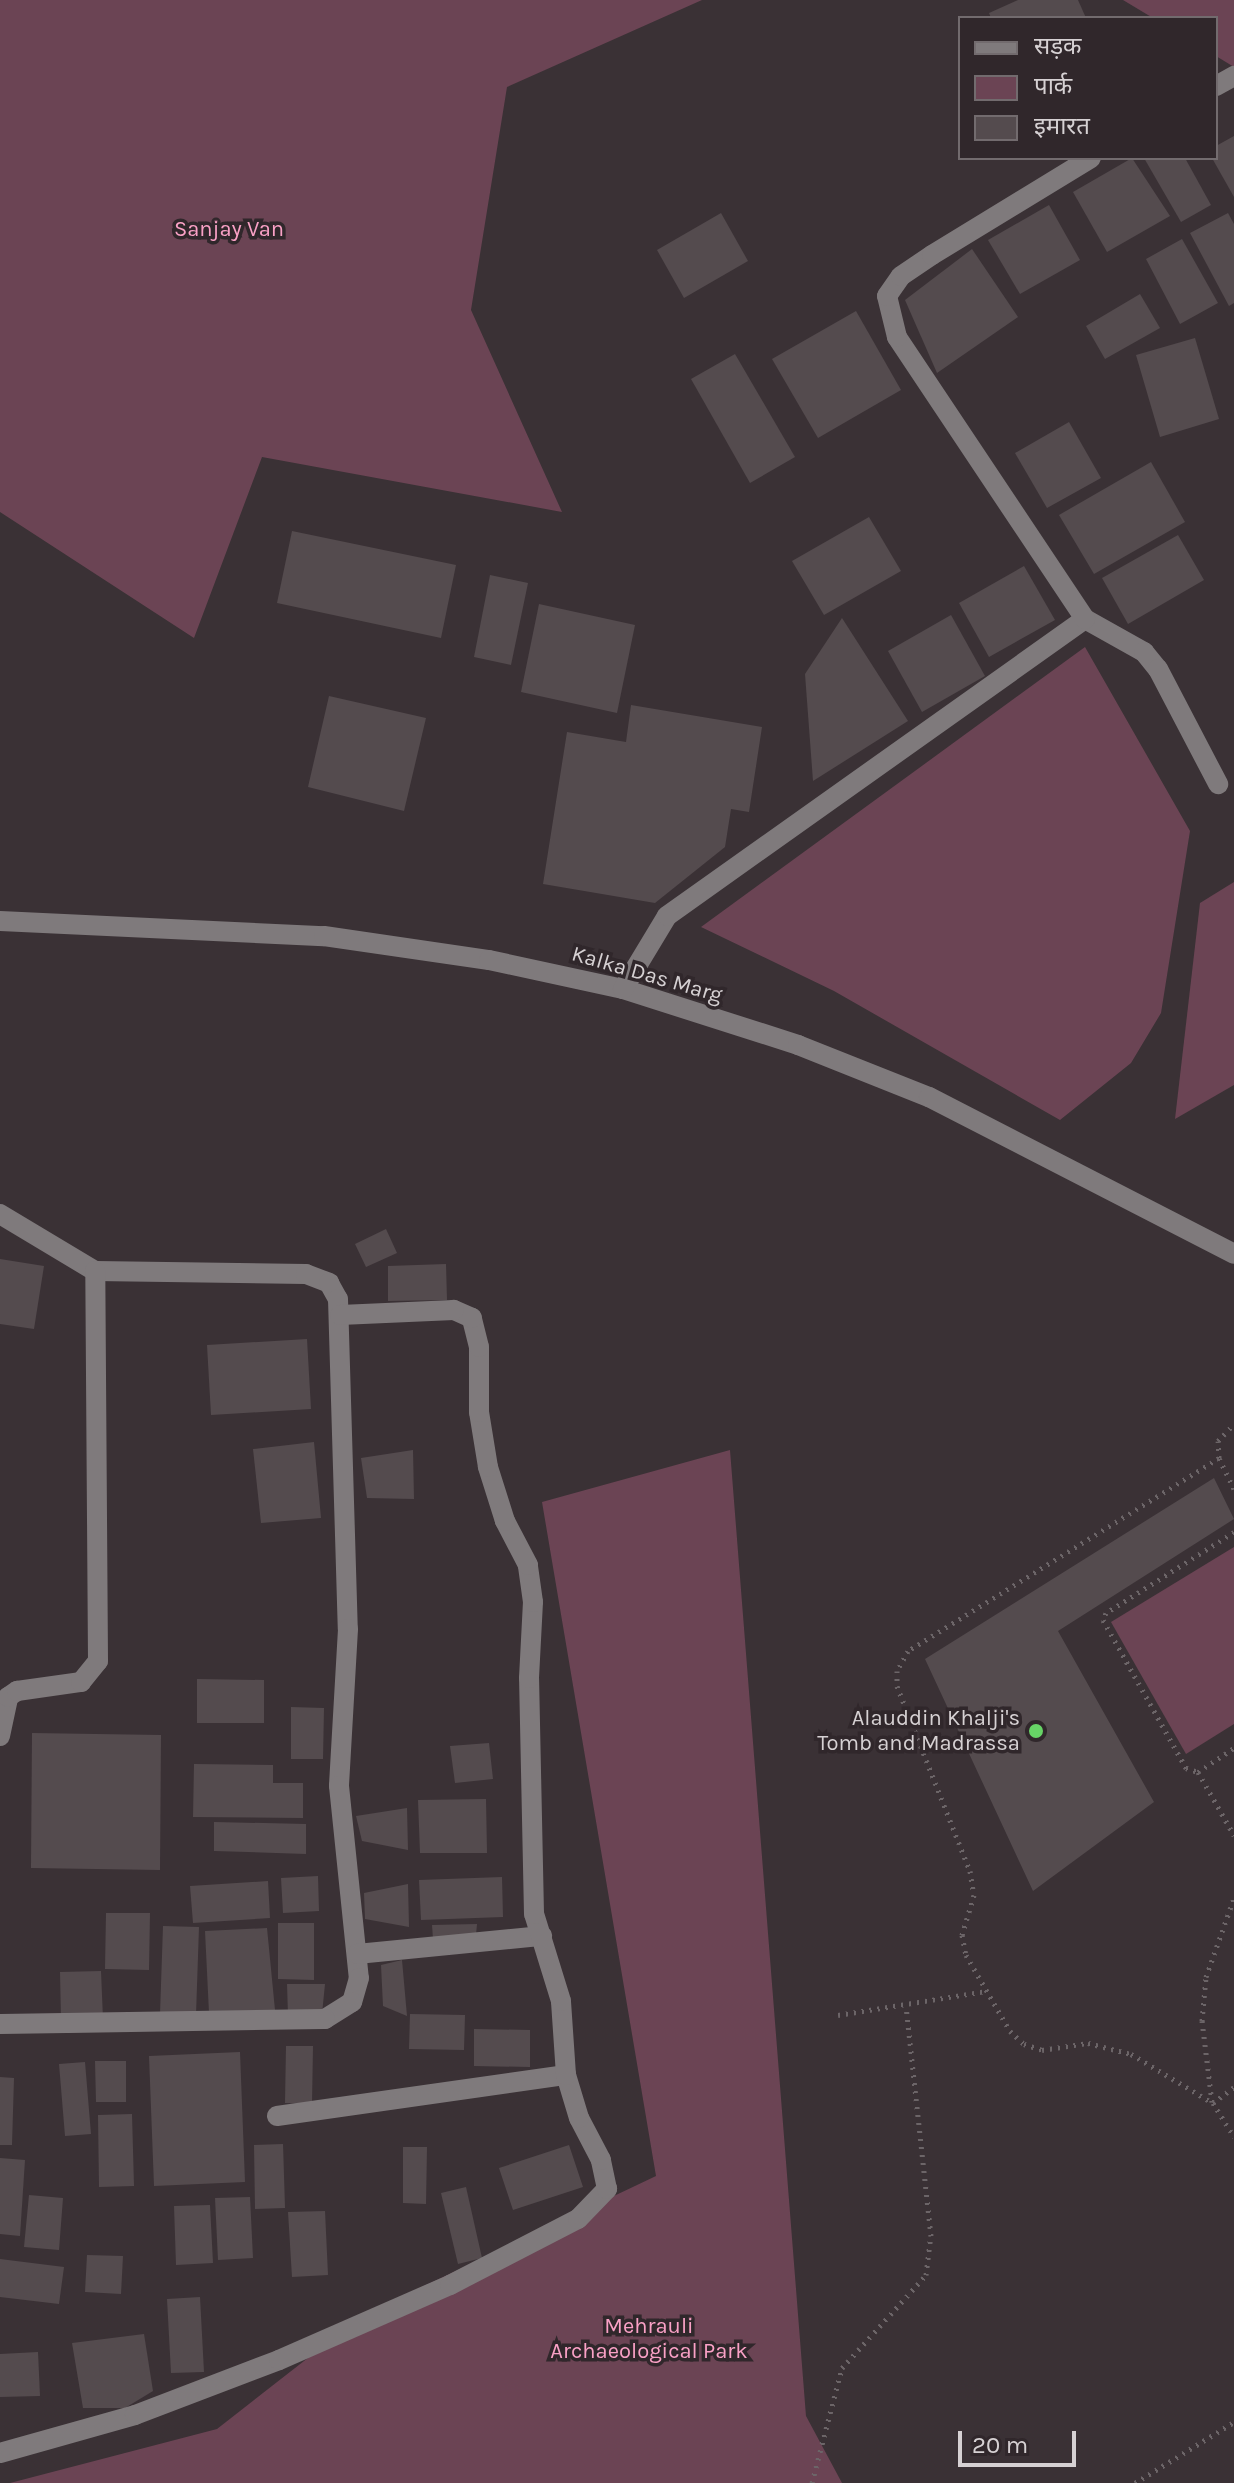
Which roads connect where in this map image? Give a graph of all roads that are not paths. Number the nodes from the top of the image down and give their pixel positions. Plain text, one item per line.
1 (1088, 160) edge
2 (1085, 619) junction
3 (1218, 784) dead end
4 (0, 921) edge
5 (623, 989) junction
6 (0, 1214) edge
7 (1234, 1254) edge
8 (95, 1271) junction
9 (340, 1315) junction
10 (0, 1736) edge
11 (542, 1936) junction
12 (357, 1954) junction
13 (0, 2024) edge
14 (566, 2075) junction
15 (277, 2116) dead end
16 (0, 2453) edge

1 - 2 street
2 - 3 street
2 - 5 street
4 - 5 street, Kalka Das Marg
5 - 7 street, Kalka Das Marg
6 - 8 street
8 - 9 street
8 - 10 street
9 - 11 street
9 - 12 street
11 - 12 street
11 - 14 street
12 - 13 street
14 - 15 street
14 - 16 street

